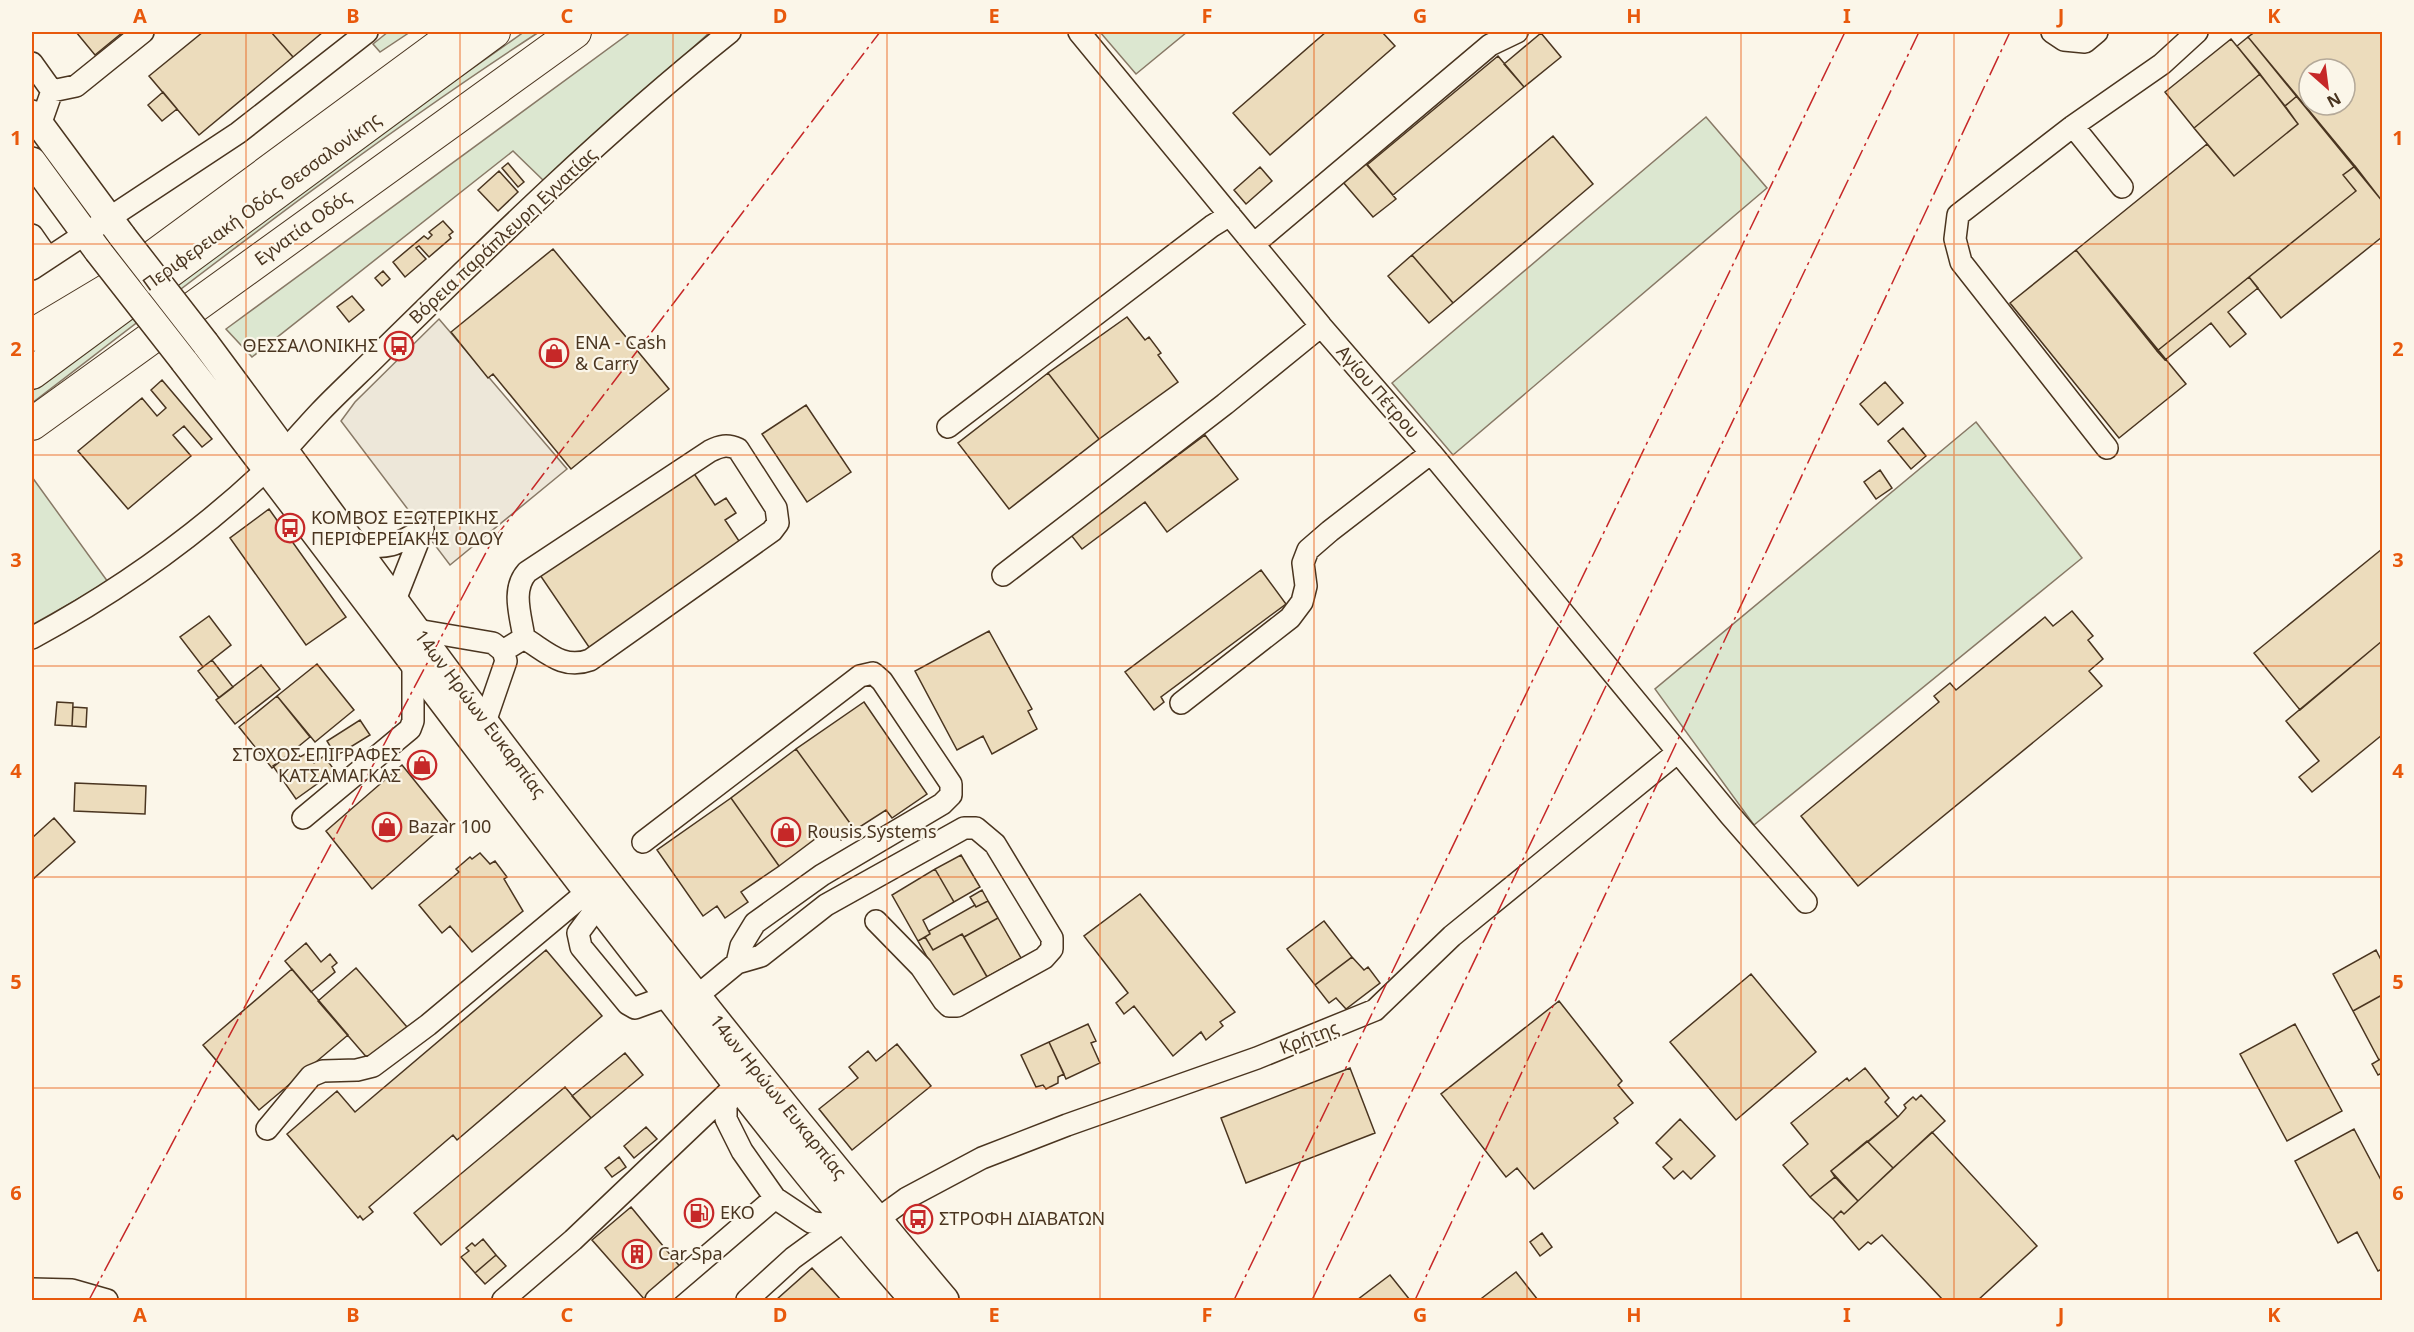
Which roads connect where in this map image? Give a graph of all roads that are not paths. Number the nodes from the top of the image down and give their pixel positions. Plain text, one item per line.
1 (143, 32) edge
2 (367, 32) edge
3 (458, 32) edge
4 (494, 32) edge
5 (575, 32) edge
6 (730, 32) edge
7 (1079, 32) edge
8 (1517, 32) edge
9 (2052, 32) edge
10 (2097, 32) edge
11 (2197, 32) edge
12 (32, 63) edge
13 (52, 91) junction
14 (36, 120) edge
15 (2073, 126) junction
16 (32, 161) edge
17 (2122, 187) dead end
18 (1230, 215) junction
19 (116, 227) junction
20 (32, 235) edge
21 (92, 242) junction
22 (1254, 244) junction
23 (40, 263) edge
24 (1321, 326) junction
25 (32, 335) edge
26 (32, 373) edge
27 (32, 424) edge
28 (948, 427) dead end
29 (2108, 448) dead end
30 (1431, 453) junction
31 (276, 460) junction
32 (354, 546) junction
33 (1003, 576) dead end
34 (395, 600) junction
35 (417, 630) junction
36 (32, 638) edge
37 (524, 638) junction
38 (503, 651) junction
39 (413, 664) junction
40 (1181, 703) dead end
41 (485, 722) junction
42 (1678, 752) junction
43 (303, 818) dead end
44 (643, 842) dead end
45 (593, 899) junction
46 (1806, 902) dead end
47 (876, 921) dead end
48 (737, 963) junction
49 (668, 996) junction
50 (697, 996) junction
51 (736, 1085) junction
52 (267, 1128) dead end
53 (775, 1198) junction
54 (878, 1219) junction
55 (844, 1221) junction
56 (32, 1289) edge
57 (107, 1300) edge
58 (503, 1300) edge
59 (656, 1300) edge
60 (747, 1300) edge
61 (914, 1300) edge
62 (945, 1300) edge

1 - 13 street
2 - 19 street
3 - 25 highway
4 - 26 highway, Περιφερειακή Οδός Θεσσαλονίκης
5 - 27 highway, Εγνατία Οδός
6 - 31 street, Βόρεια παράπλευρη Εγνατίας
7 - 18 street, Αγίου Πέτρου
8 - 22 street
9 - 10 street
11 - 15 street
12 - 13 street
13 - 14 street
14 - 19 main road, 14ων Ηρώων Ευκαρπίας
15 - 17 street
15 - 29 street
16 - 21 main road, 14ων Ηρώων Ευκαρπίας
18 - 22 street, Αγίου Πέτρου
18 - 28 street
19 - 21 street
19 - 31 main road, 14ων Ηρώων Ευκαρπίας, bridge
20 - 23 street
21 - 23 street
21 - 31 main road, 14ων Ηρώων Ευκαρπίας, bridge
22 - 24 street, Αγίου Πέτρου
24 - 30 street, Αγίου Πέτρου
24 - 33 street
30 - 40 street
30 - 42 street, Αγίου Πέτρου
31 - 32 main road, 14ων Ηρώων Ευκαρπίας
31 - 36 street, Βόρεια παράπλευρη Εγνατίας
31 - 39 main road, 14ων Ηρώων Ευκαρπίας
32 - 34 main road, 14ων Ηρώων Ευκαρπίας
32 - 34 street
34 - 35 main road, 14ων Ηρώων Ευκαρπίας
35 - 38 street
35 - 41 main road, 14ων Ηρώων Ευκαρπίας
37 - 37 street
37 - 38 street
38 - 41 street
39 - 43 street
39 - 45 main road, 14ων Ηρώων Ευκαρπίας
41 - 50 main road, 14ων Ηρώων Ευκαρπίας
42 - 46 street, Αγίου Πέτρου
42 - 54 street, Κρήτης
44 - 48 street
45 - 49 main road, 14ων Ηρώων Ευκαρπίας
45 - 49 street
45 - 52 street
47 - 48 street
48 - 50 street
49 - 51 main road, 14ων Ηρώων Ευκαρπίας
50 - 54 main road, 14ων Ηρώων Ευκαρπίας
51 - 53 street
51 - 55 main road, 14ων Ηρώων Ευκαρπίας
51 - 58 street
53 - 55 street
53 - 59 street
54 - 62 main road, 14ων Ηρώων Ευκαρπίας
55 - 60 street
55 - 61 main road, 14ων Ηρώων Ευκαρπίας
56 - 57 street

